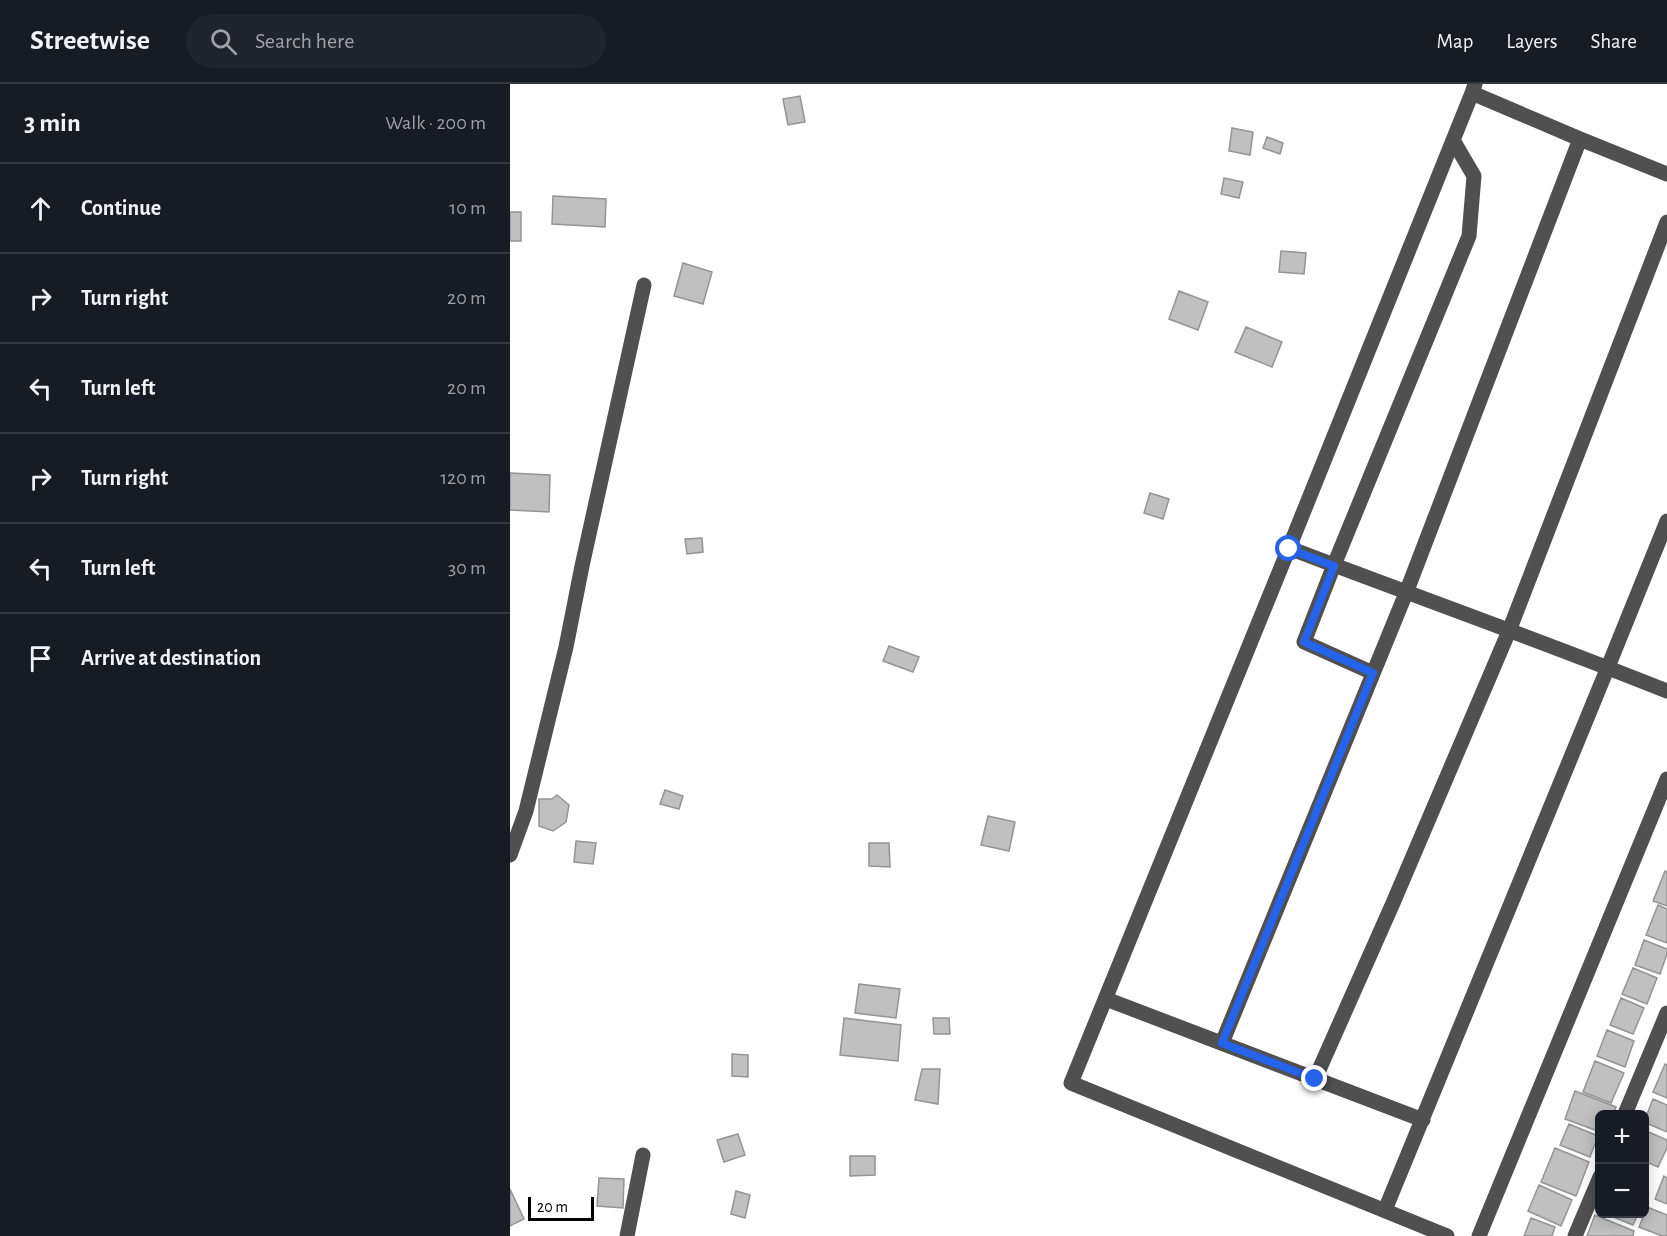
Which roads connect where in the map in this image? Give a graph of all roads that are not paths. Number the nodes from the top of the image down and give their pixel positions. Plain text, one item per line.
1 (1474, 88) edge
2 (1580, 139) junction
3 (1453, 140) junction
4 (1667, 174) edge
5 (1667, 222) edge
6 (644, 285) dead end
7 (1667, 520) edge
8 (1289, 549) junction
9 (1334, 566) junction
10 (1406, 593) junction
11 (1509, 631) junction
12 (1608, 667) junction
13 (1373, 673) junction
14 (1667, 691) edge
15 (1667, 779) edge
16 (510, 855) edge
17 (1106, 999) junction
18 (1667, 1013) edge
19 (1222, 1043) junction
20 (1315, 1079) junction
21 (1627, 1110) edge
22 (1423, 1120) junction
23 (643, 1155) dead end
24 (1595, 1187) edge
25 (1384, 1210) junction
26 (627, 1236) edge
27 (1447, 1236) edge
28 (1479, 1236) edge
29 (1575, 1236) edge

1 - 2 street
1 - 3 street
2 - 4 street
2 - 10 street
3 - 8 street
3 - 9 street
5 - 11 street
6 - 16 street
7 - 12 street
8 - 9 street
8 - 17 street
9 - 10 street
9 - 13 street
10 - 11 street
10 - 13 street
11 - 12 street
11 - 20 street
12 - 14 street
12 - 22 street
13 - 19 street
15 - 28 street
17 - 19 street
17 - 25 street
18 - 21 street
19 - 20 street
20 - 22 street
22 - 25 street
23 - 26 street
24 - 29 street
25 - 27 street

